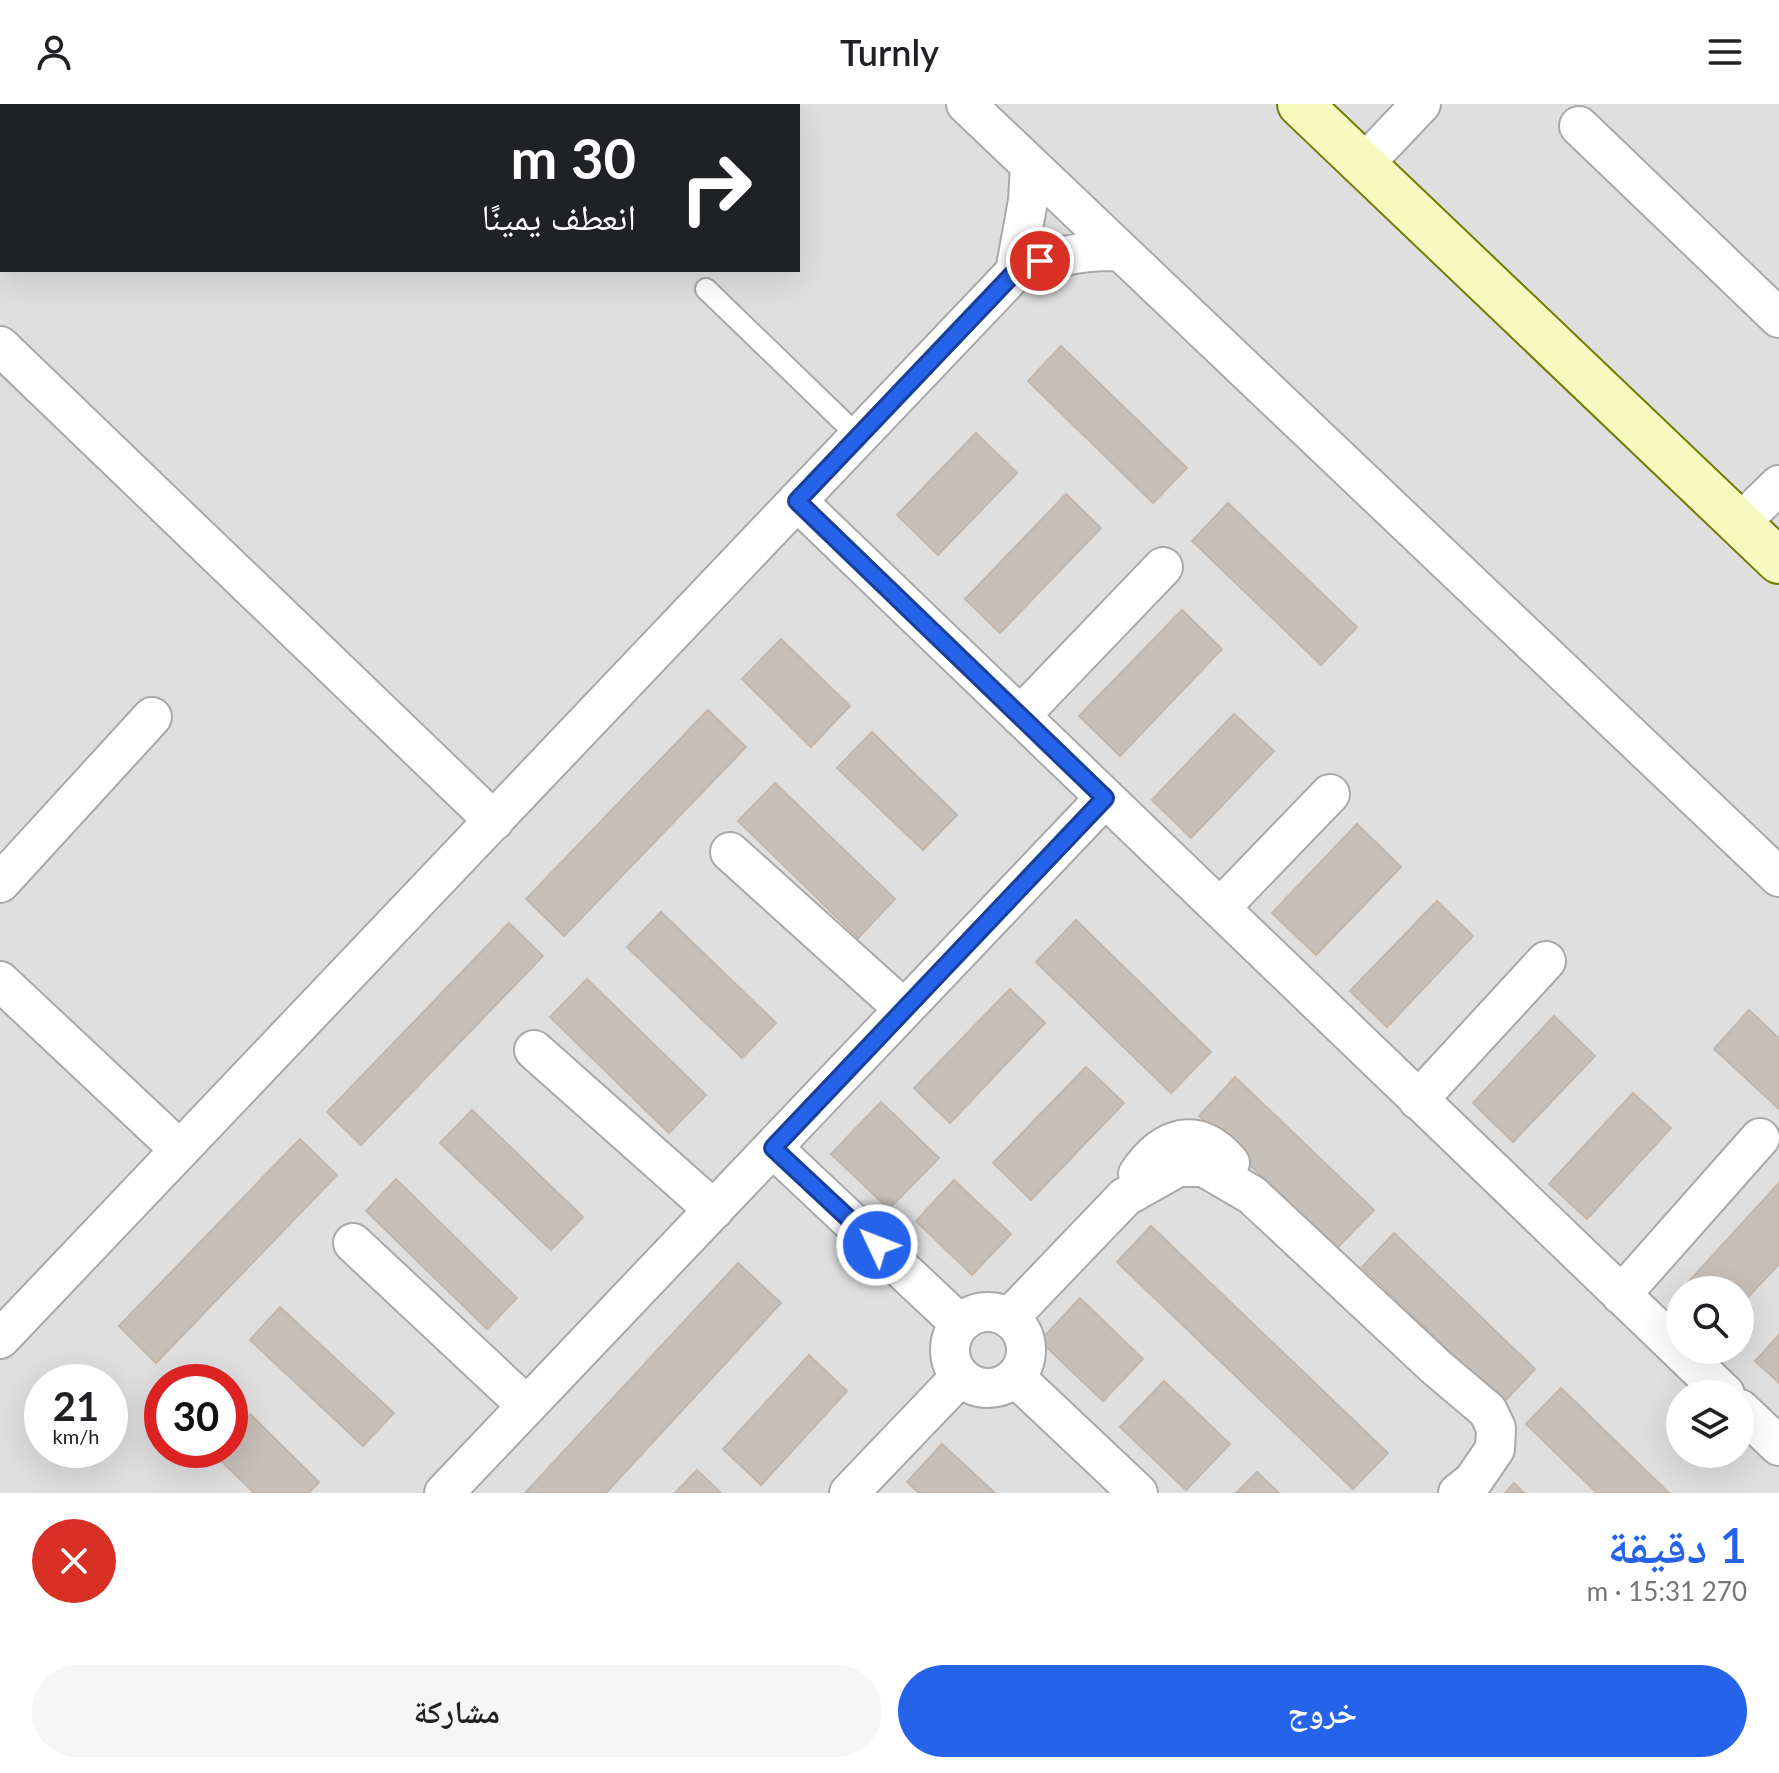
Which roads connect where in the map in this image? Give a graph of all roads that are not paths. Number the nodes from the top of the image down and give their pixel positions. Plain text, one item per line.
1 (966, 104) edge
2 (1300, 104) edge
3 (1421, 104) edge
4 (1579, 126) dead end
5 (1364, 164) junction
6 (1030, 165) junction
7 (1120, 251) junction
8 (1015, 272) junction
9 (706, 289) dead end
10 (1779, 318) edge
11 (0, 346) edge
12 (859, 437) junction
13 (1779, 485) edge
14 (797, 501) junction
15 (1740, 523) junction
16 (1776, 553) edge
17 (1163, 567) dead end
18 (1020, 716) junction
19 (152, 717) dead end
20 (1330, 794) dead end
21 (1105, 798) junction
22 (494, 821) junction
23 (730, 852) dead end
24 (1779, 877) edge
25 (0, 883) edge
26 (1220, 908) junction
27 (1546, 961) dead end
28 (0, 981) edge
29 (904, 1009) junction
30 (534, 1050) dead end
31 (1418, 1100) junction
32 (1760, 1138) dead end
33 (773, 1148) junction
34 (180, 1150) junction
35 (714, 1210) junction
36 (353, 1243) dead end
37 (1621, 1295) junction
38 (1009, 1318) junction
39 (960, 1324) junction
40 (0, 1339) edge
41 (1436, 1367) junction
42 (960, 1377) junction
43 (1015, 1377) junction
44 (1710, 1380) edge
45 (527, 1406) junction
46 (1754, 1422) edge
47 (1779, 1446) edge
48 (445, 1493) edge
49 (849, 1493) edge
50 (1138, 1493) edge
51 (1443, 1493) edge
52 (1458, 1493) edge

1 - 6 street
2 - 5 street
3 - 5 street
4 - 10 street
5 - 15 street
6 - 7 street
6 - 8 street
7 - 8 street
7 - 24 street
8 - 12 street
9 - 12 lane
11 - 22 street
12 - 14 street
13 - 15 street
14 - 18 street
14 - 22 street
15 - 16 street
17 - 18 street
18 - 21 street
19 - 25 street
20 - 26 street
21 - 26 street
21 - 29 street
22 - 34 street
23 - 29 street
26 - 31 street
27 - 31 street
28 - 34 street
29 - 33 street
30 - 35 street
31 - 37 street
32 - 37 street
33 - 35 street
33 - 39 street
34 - 40 street
35 - 45 street
36 - 45 street
37 - 44 street
38 - 39 street
38 - 41 street
38 - 43 street
39 - 42 street
41 - 51 street
41 - 52 street
42 - 43 street
42 - 49 street
43 - 50 street
45 - 48 street
46 - 47 street

